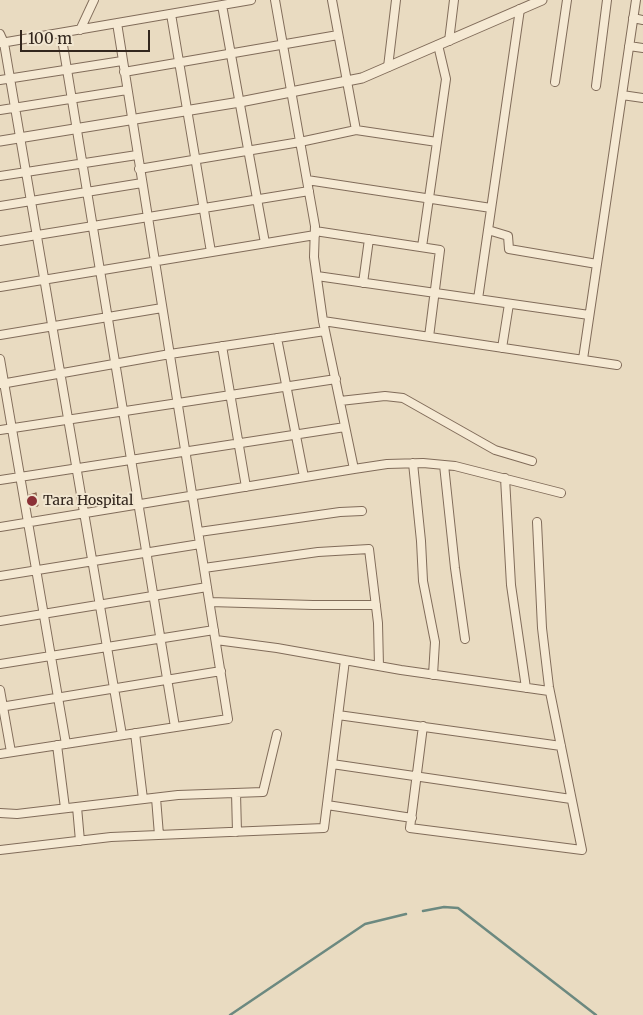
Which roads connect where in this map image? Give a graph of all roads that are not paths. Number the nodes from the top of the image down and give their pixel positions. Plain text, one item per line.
1 (94, 0) edge
2 (251, 0) edge
3 (275, 0) edge
4 (332, 0) edge
5 (396, 0) edge
6 (454, 0) edge
7 (542, 0) edge
8 (568, 0) edge
9 (608, 0) edge
10 (636, 0) edge
11 (217, 4) edge
12 (520, 10) junction
13 (171, 14) junction
14 (633, 18) junction
15 (643, 20) edge
16 (117, 24) junction
17 (80, 30) junction
18 (61, 33) junction
19 (0, 34) edge
20 (338, 34) junction
21 (449, 41) junction
22 (2, 43) edge
23 (283, 45) junction
24 (438, 45) junction
25 (629, 46) junction
26 (643, 48) edge
27 (231, 54) junction
28 (122, 61) junction
29 (179, 62) junction
30 (388, 67) junction
31 (67, 70) junction
32 (124, 72) junction
33 (10, 78) junction
34 (0, 80) edge
35 (347, 81) junction
36 (555, 82) dead end
37 (596, 86) dead end
38 (127, 90) junction
39 (291, 92) junction
40 (622, 95) junction
41 (643, 98) edge
42 (72, 99) junction
43 (240, 102) junction
44 (15, 108) junction
45 (0, 110) edge
46 (187, 110) junction
47 (131, 120) junction
48 (76, 129) junction
49 (356, 130) junction
50 (20, 138) junction
51 (0, 141) edge
52 (300, 142) junction
53 (436, 142) junction
54 (248, 150) junction
55 (137, 155) junction
56 (195, 159) junction
57 (82, 164) junction
58 (139, 169) junction
59 (26, 172) junction
60 (0, 176) edge
61 (307, 180) junction
62 (142, 183) junction
63 (87, 192) junction
64 (309, 192) junction
65 (428, 198) junction
66 (258, 200) junction
67 (31, 201) junction
68 (0, 206) edge
69 (203, 208) junction
70 (491, 208) junction
71 (147, 217) junction
72 (92, 226) junction
73 (488, 230) junction
74 (315, 233) junction
75 (37, 235) junction
76 (369, 239) junction
77 (0, 241) edge
78 (266, 243) junction
79 (422, 247) junction
80 (210, 252) junction
81 (155, 262) junction
82 (597, 264) junction
83 (100, 271) junction
84 (317, 276) junction
85 (44, 280) junction
86 (363, 283) junction
87 (0, 287) edge
88 (435, 293) junction
89 (478, 299) junction
90 (510, 304) junction
91 (162, 308) junction
92 (589, 315) junction
93 (107, 318) junction
94 (323, 321) junction
95 (52, 327) junction
96 (325, 331) junction
97 (0, 335) edge
98 (429, 337) junction
99 (278, 338) junction
100 (222, 346) junction
101 (502, 348) junction
102 (170, 354) junction
103 (0, 359) edge
104 (583, 360) junction
105 (115, 364) junction
106 (617, 365) dead end
107 (60, 374) junction
108 (336, 379) junction
109 (2, 384) edge
110 (287, 387) junction
111 (230, 395) junction
112 (340, 401) junction
113 (178, 403) junction
114 (123, 412) junction
115 (68, 420) junction
116 (345, 427) junction
117 (12, 428) junction
118 (0, 430) edge
119 (296, 434) junction
120 (239, 443) junction
121 (186, 451) junction
122 (131, 460) junction
123 (532, 461) dead end
124 (412, 463) junction
125 (444, 465) junction
126 (77, 468) junction
127 (354, 469) junction
128 (20, 477) junction
129 (304, 477) junction
130 (504, 478) junction
131 (0, 480) edge
132 (246, 487) junction
133 (561, 493) dead end
134 (193, 496) junction
135 (138, 505) junction
136 (362, 511) dead end
137 (84, 514) junction
138 (536, 522) dead end
139 (28, 523) junction
140 (0, 527) edge
141 (199, 532) junction
142 (200, 544) junction
143 (146, 553) junction
144 (92, 562) junction
145 (204, 568) junction
146 (36, 570) junction
147 (0, 576) edge
148 (207, 587) junction
149 (153, 596) junction
150 (210, 602) junction
151 (100, 604) junction
152 (376, 605) junction
153 (44, 613) junction
154 (0, 620) edge
155 (214, 630) junction
156 (160, 638) junction
157 (465, 639) dead end
158 (216, 640) junction
159 (107, 647) junction
160 (51, 656) junction
161 (345, 660) junction
162 (0, 664) edge
163 (379, 666) junction
164 (221, 671) junction
165 (434, 675) junction
166 (167, 680) junction
167 (526, 688) junction
168 (114, 689) junction
169 (0, 690) edge
170 (549, 691) junction
171 (58, 698) junction
172 (1, 707) edge
173 (338, 714) junction
174 (423, 726) junction
175 (175, 727) junction
176 (135, 733) junction
177 (277, 734) dead end
178 (122, 735) junction
179 (66, 744) junction
180 (57, 745) junction
181 (561, 746) junction
182 (11, 752) junction
183 (0, 754) edge
184 (332, 764) junction
185 (417, 776) junction
186 (236, 793) junction
187 (156, 798) junction
188 (143, 799) junction
189 (571, 799) junction
190 (327, 805) junction
191 (77, 807) junction
192 (65, 808) junction
193 (0, 813) edge
194 (412, 818) junction
195 (238, 832) junction
196 (159, 835) junction
197 (80, 841) junction
198 (0, 850) edge

1 - 17 street
2 - 11 street
3 - 23 street
4 - 20 street
5 - 30 street
6 - 21 street
7 - 12 street
8 - 36 street
9 - 37 street
10 - 14 street
11 - 13 street
11 - 27 street
12 - 21 street
12 - 70 street
13 - 16 street
13 - 29 street
14 - 15 street
14 - 25 street
16 - 17 street
16 - 28 street
17 - 18 street
18 - 22 street
18 - 31 street
19 - 22 street
20 - 23 street
20 - 35 street
21 - 24 street
22 - 33 street
23 - 27 street
23 - 39 street
24 - 30 street
24 - 53 street
25 - 26 street
25 - 40 street
27 - 29 street
27 - 43 street
28 - 31 street
28 - 32 street
29 - 32 street
29 - 46 street
30 - 35 street
31 - 33 street
31 - 42 street
32 - 38 street
33 - 34 street
33 - 44 street
35 - 39 street
35 - 49 street
38 - 42 street
38 - 47 street
39 - 43 street
39 - 52 street
40 - 41 street
40 - 82 street
42 - 44 street
42 - 48 street
43 - 46 street
43 - 54 street
44 - 45 street
44 - 50 street
46 - 47 street
46 - 56 street
47 - 48 street
47 - 55 street
48 - 50 street
48 - 57 street
49 - 52 street
49 - 53 street
50 - 51 street
50 - 59 street
52 - 54 street
52 - 61 street
53 - 65 street
54 - 56 street
54 - 66 street
55 - 57 street
55 - 58 street
56 - 58 street
56 - 69 street
57 - 59 street
57 - 63 street
58 - 62 street
59 - 60 street
59 - 67 street
61 - 64 street
61 - 65 street
62 - 63 street
62 - 71 street
63 - 67 street
63 - 72 street
64 - 66 street
64 - 74 street
65 - 70 street
65 - 79 street
66 - 69 street
66 - 78 street
67 - 68 street
67 - 75 street
69 - 71 street
69 - 80 street
70 - 73 street
71 - 72 street
71 - 81 street
72 - 75 street
72 - 83 street
73 - 82 street
73 - 89 street
74 - 76 street
74 - 78 street
74 - 84 street
75 - 77 street
75 - 85 street
76 - 79 street
76 - 86 street
78 - 80 street
79 - 88 street
80 - 81 street
81 - 83 street
81 - 91 street
82 - 92 street
83 - 85 street
83 - 93 street
84 - 86 street
84 - 94 street
85 - 87 street
85 - 95 street
86 - 88 street
88 - 89 street
88 - 98 street
89 - 90 street
90 - 92 street
90 - 101 street
91 - 93 street
91 - 102 street
92 - 104 street
93 - 95 street
93 - 105 street
94 - 96 street
94 - 98 street
95 - 97 street
95 - 107 street
96 - 99 street
96 - 108 street
98 - 101 street
99 - 100 street
99 - 110 street
100 - 102 street
100 - 111 street
101 - 104 street
102 - 105 street
102 - 113 street
103 - 109 street
104 - 106 street
105 - 107 street
105 - 114 street
107 - 109 street
107 - 115 street
108 - 110 street
108 - 112 street
109 - 117 street
110 - 111 street
110 - 119 street
111 - 113 street
111 - 120 street
112 - 116 street
112 - 123 street
113 - 114 street
113 - 121 street
114 - 115 street
114 - 122 street
115 - 117 street
115 - 126 street
116 - 119 street
116 - 127 street
117 - 118 street
117 - 128 street
119 - 120 street
119 - 129 street
120 - 121 street
120 - 132 street
121 - 122 street
121 - 134 street
122 - 126 street
122 - 135 street
124 - 125 street
124 - 127 street
124 - 165 street
125 - 130 street
125 - 157 street
126 - 128 street
126 - 137 street
127 - 129 street
128 - 131 street
128 - 139 street
129 - 132 street
130 - 133 street
130 - 167 street
132 - 134 street
134 - 135 street
134 - 141 street
135 - 137 street
135 - 143 street
136 - 141 street
137 - 139 street
137 - 144 street
138 - 170 street
139 - 140 street
139 - 146 street
141 - 142 street
142 - 143 street
142 - 145 street
143 - 144 street
143 - 149 street
144 - 146 street
144 - 151 street
145 - 148 street
145 - 152 street
146 - 147 street
146 - 153 street
148 - 149 street
148 - 150 street
149 - 151 street
149 - 156 street
150 - 152 street
150 - 155 street
151 - 153 street
151 - 159 street
152 - 163 street
153 - 154 street
153 - 160 street
155 - 156 street
155 - 158 street
156 - 159 street
156 - 166 street
158 - 161 street
158 - 164 street
159 - 160 street
159 - 168 street
160 - 162 street
160 - 171 street
161 - 163 street
161 - 173 street
163 - 165 street
164 - 166 street
164 - 175 street
165 - 167 street
166 - 168 street
166 - 175 street
167 - 170 street
168 - 171 street
168 - 178 street
169 - 172 street
170 - 181 street
171 - 172 street
171 - 179 street
172 - 182 street
173 - 174 street
173 - 184 street
174 - 181 street
174 - 185 street
175 - 176 street
176 - 178 street
176 - 188 street
177 - 186 street
178 - 179 street
179 - 180 street
180 - 182 street
180 - 192 street
181 - 189 street
182 - 183 street
184 - 185 street
184 - 190 street
185 - 189 street
185 - 194 street
186 - 187 street
186 - 195 street
187 - 188 street
187 - 196 street
188 - 191 street
189 - 194 street
190 - 194 street
190 - 195 street
191 - 192 street
191 - 197 street
192 - 193 street
195 - 196 street
196 - 197 street
197 - 198 street

